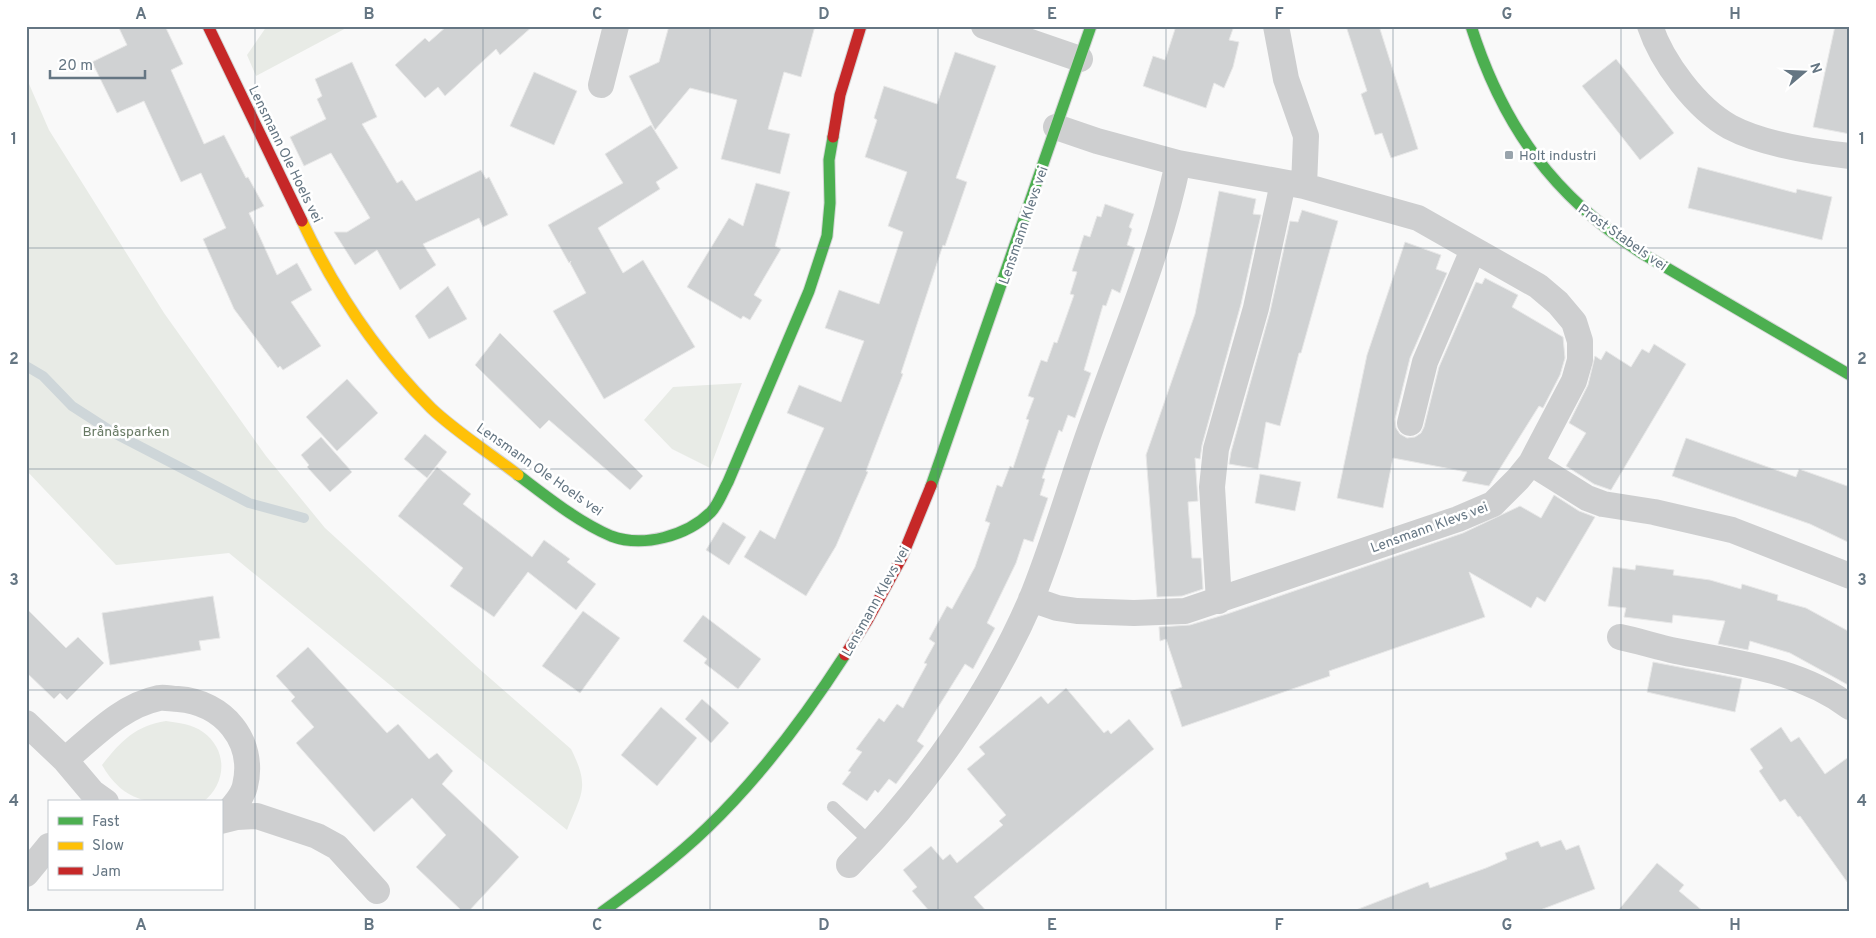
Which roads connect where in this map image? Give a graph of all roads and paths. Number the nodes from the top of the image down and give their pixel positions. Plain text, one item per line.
1 (208, 26) edge
2 (616, 26) edge
3 (861, 26) edge
4 (984, 26) edge
5 (1091, 26) edge
6 (1276, 26) edge
7 (1472, 26) edge
8 (1650, 26) edge
9 (1080, 60) junction
10 (601, 85) dead end
11 (1056, 127) junction
12 (1850, 156) edge
13 (1178, 163) junction
14 (1294, 185) junction
15 (1473, 250) junction
16 (1850, 375) edge
17 (1410, 423) dead end
18 (1531, 463) junction
19 (1850, 576) edge
20 (1031, 599) junction
21 (1219, 601) junction
22 (1620, 637) dead end
23 (1850, 707) edge
24 (26, 723) edge
25 (65, 760) junction
26 (94, 798) edge
27 (833, 806) dead end
28 (222, 819) edge
29 (222, 820) edge
30 (871, 843) junction
31 (48, 847) edge
32 (849, 865) dead end
33 (26, 874) edge
34 (377, 891) dead end
35 (602, 912) edge

1 - 3 street, Lensmann Ole Hoels vei
2 - 10 street
4 - 9 street
5 - 9 street, Lensmann Klevs vei
6 - 14 street
7 - 16 street, Prost Stabels vei
8 - 12 street
9 - 11 street, Lensmann Klevs vei
11 - 13 street, Lensmann Klevs vei
11 - 35 street, Lensmann Klevs vei
13 - 14 street, Lensmann Klevs vei
13 - 20 street
14 - 15 street, Lensmann Klevs vei
14 - 21 street
15 - 17 street
15 - 18 street, Lensmann Klevs vei
18 - 19 street
18 - 21 street, Lensmann Klevs vei
20 - 21 street, Lensmann Klevs vei
20 - 30 street
22 - 23 street
24 - 25 street
25 - 26 street
25 - 28 street
27 - 30 lane
29 - 34 street
30 - 32 street
31 - 33 street

